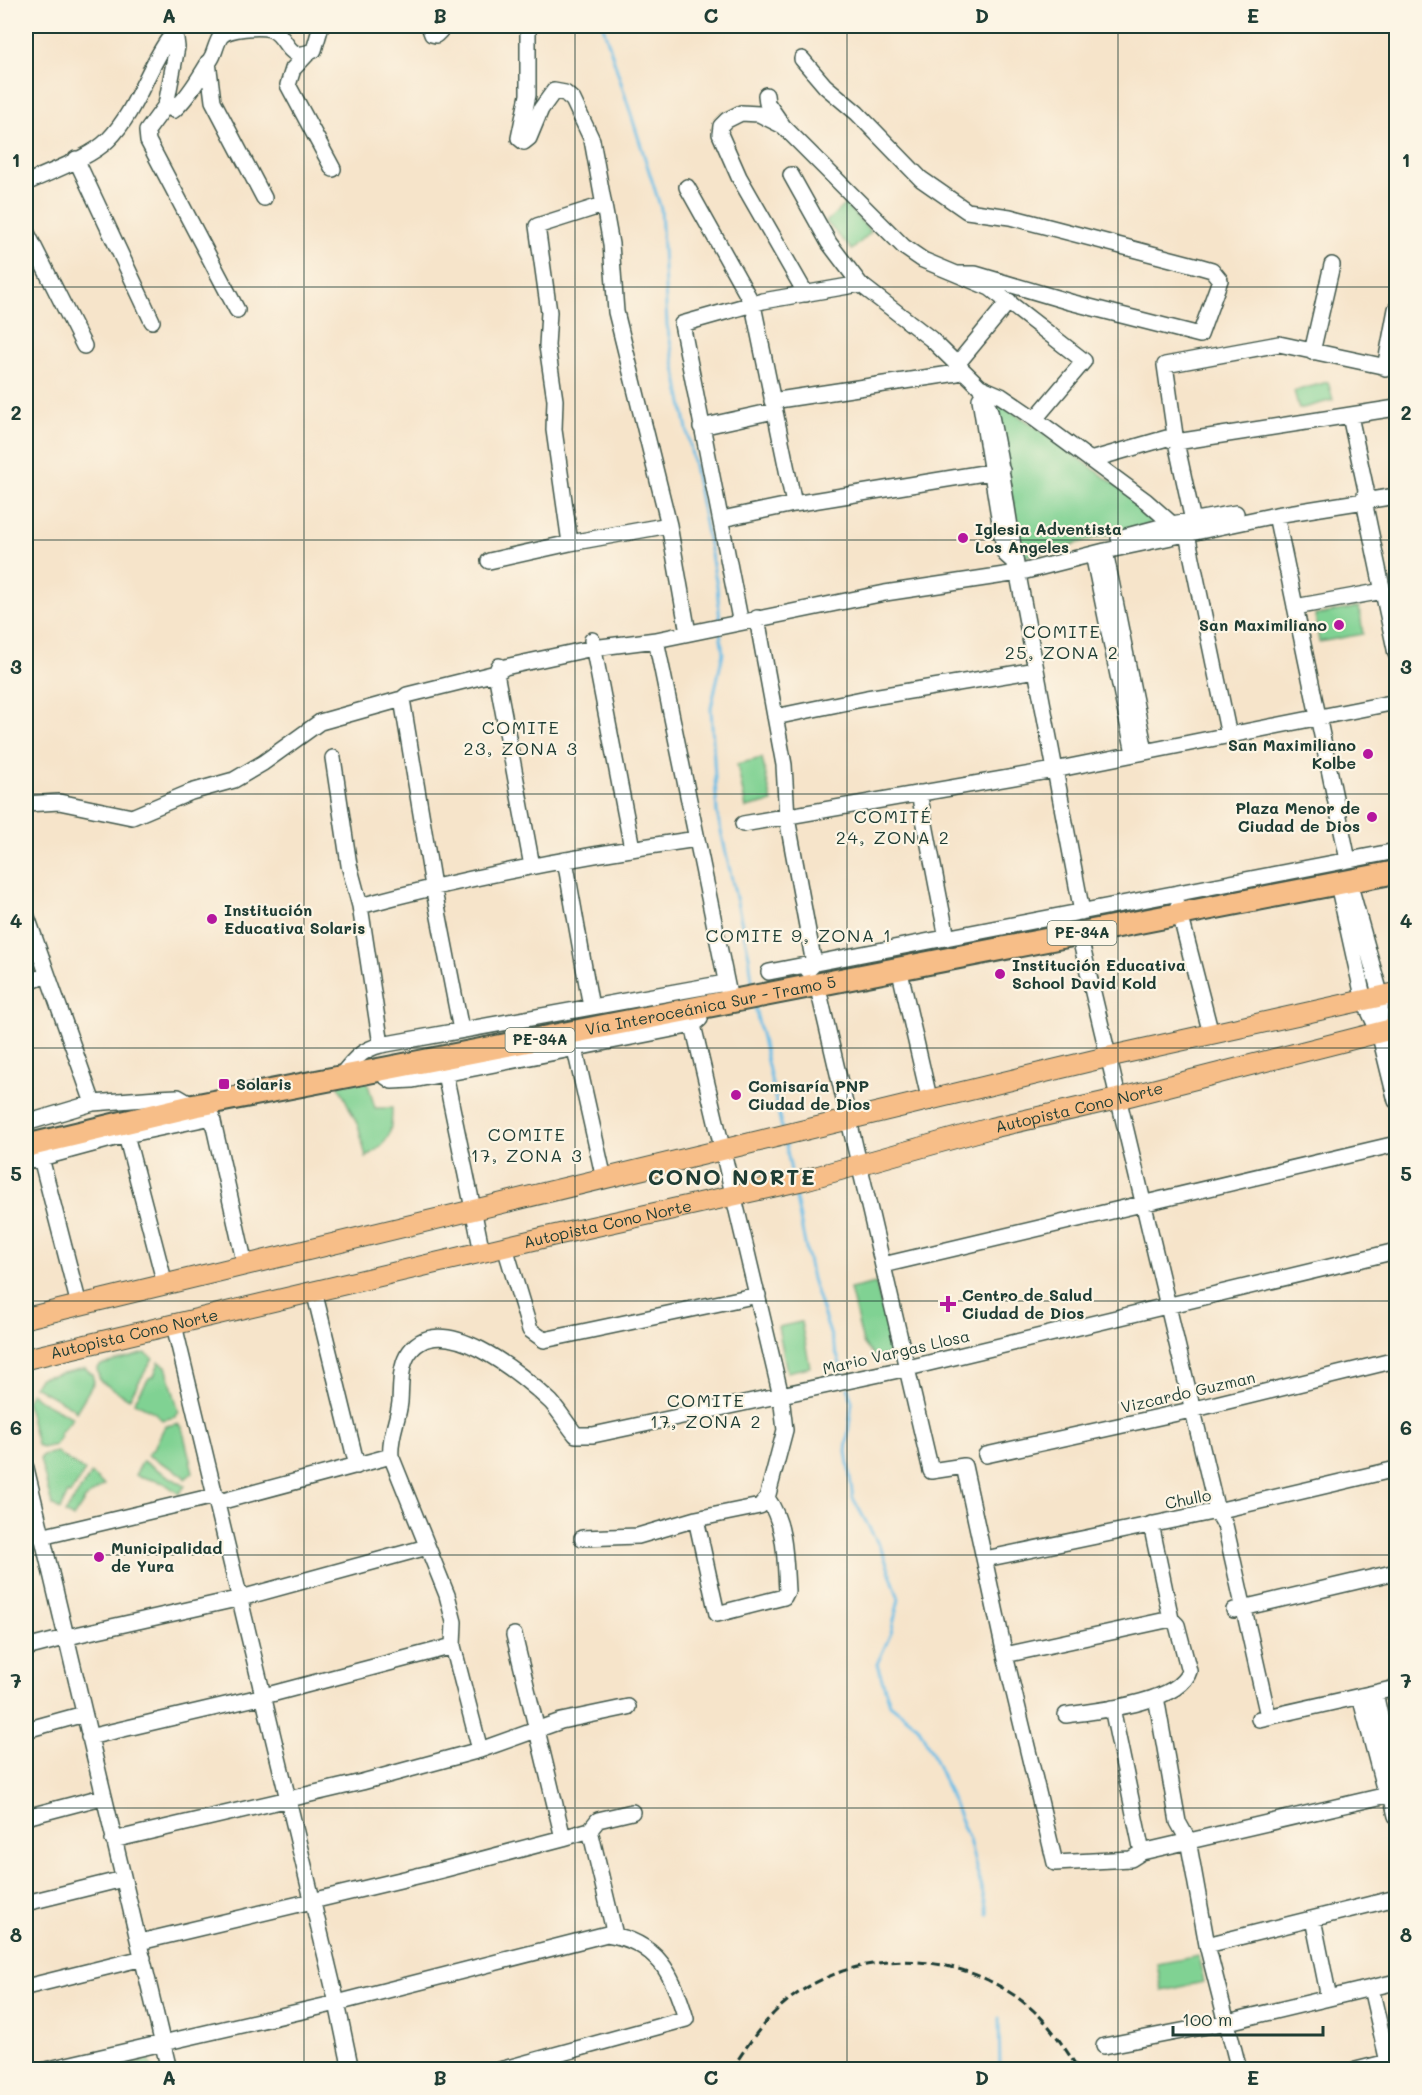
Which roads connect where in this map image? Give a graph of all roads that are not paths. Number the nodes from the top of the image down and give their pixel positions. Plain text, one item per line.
1 (321, 26) edge
2 (429, 26) edge
3 (445, 26) edge
4 (528, 26) edge
5 (308, 53) junction
6 (802, 59) dead end
7 (208, 62) junction
8 (766, 95) dead end
9 (166, 105) junction
10 (783, 126) junction
11 (76, 159) junction
12 (333, 169) dead end
13 (791, 175) dead end
14 (26, 183) edge
15 (687, 187) dead end
16 (264, 198) dead end
17 (603, 205) junction
18 (26, 231) edge
19 (1332, 265) dead end
20 (958, 274) junction
21 (860, 284) junction
22 (806, 294) junction
23 (1009, 301) junction
24 (753, 305) junction
25 (1396, 309) edge
26 (237, 310) dead end
27 (152, 321) dead end
28 (84, 346) dead end
29 (1312, 352) junction
30 (958, 363) junction
31 (1391, 368) edge
32 (980, 387) junction
33 (773, 406) junction
34 (1396, 408) edge
35 (1350, 416) junction
36 (1035, 419) junction
37 (701, 427) junction
38 (1176, 442) junction
39 (1090, 460) junction
40 (996, 471) junction
41 (1396, 486) edge
42 (1365, 495) junction
43 (1396, 496) edge
44 (794, 504) junction
45 (1276, 515) junction
46 (722, 519) junction
47 (1172, 524) junction
48 (669, 525) junction
49 (1190, 527) junction
50 (570, 543) junction
51 (1099, 553) junction
52 (489, 561) dead end
53 (1017, 569) junction
54 (1383, 591) junction
55 (1295, 607) junction
56 (739, 614) junction
57 (757, 618) junction
58 (687, 628) junction
59 (656, 640) junction
60 (592, 644) junction
61 (1396, 654) edge
62 (1036, 670) junction
63 (496, 673) junction
64 (402, 699) junction
65 (1396, 702) edge
66 (776, 717) junction
67 (1318, 717) junction
68 (1229, 735) junction
69 (1139, 752) junction
70 (333, 758) dead end
71 (1054, 770) junction
72 (919, 793) junction
73 (26, 804) edge
74 (787, 818) junction
75 (743, 824) dead end
76 (697, 839) junction
77 (632, 848) junction
78 (1396, 851) edge
79 (565, 860) junction
80 (532, 866) junction
81 (1396, 872) edge
82 (1345, 875) junction
83 (433, 886) junction
84 (1177, 904) junction
85 (360, 906) junction
86 (1082, 912) junction
87 (26, 914) edge
88 (1079, 934) junction
89 (947, 938) junction
90 (899, 968) junction
91 (816, 974) junction
92 (47, 975) junction
93 (26, 983) edge
94 (729, 997) junction
95 (1380, 997) edge
96 (591, 1007) junction
97 (693, 1025) junction
98 (461, 1030) junction
99 (1388, 1030) edge
100 (1211, 1034) junction
101 (381, 1045) junction
102 (575, 1049) junction
103 (1107, 1057) junction
104 (379, 1072) junction
105 (445, 1074) junction
106 (339, 1078) junction
107 (1117, 1100) junction
108 (1396, 1101) edge
109 (930, 1102) junction
110 (93, 1103) junction
111 (202, 1111) junction
112 (848, 1121) junction
113 (26, 1123) edge
114 (126, 1135) junction
115 (1396, 1144) edge
116 (722, 1151) junction
117 (33, 1152) edge
118 (26, 1162) edge
119 (860, 1163) junction
120 (604, 1179) junction
121 (734, 1196) junction
122 (1143, 1204) junction
123 (474, 1208) junction
124 (505, 1247) junction
125 (1396, 1251) edge
126 (482, 1252) junction
127 (245, 1265) junction
128 (883, 1265) junction
129 (165, 1284) junction
130 (314, 1291) junction
131 (758, 1295) junction
132 (79, 1305) junction
133 (1167, 1306) junction
134 (26, 1318) edge
135 (174, 1325) junction
136 (26, 1359) edge
137 (1396, 1360) edge
138 (908, 1368) junction
139 (781, 1396) junction
140 (1191, 1410) junction
141 (986, 1455) dead end
142 (391, 1456) junction
143 (357, 1466) junction
144 (26, 1468) edge
145 (1396, 1468) edge
146 (214, 1496) junction
147 (767, 1498) junction
148 (1217, 1511) junction
149 (696, 1519) junction
150 (1151, 1524) junction
151 (26, 1535) edge
152 (41, 1537) junction
153 (582, 1538) dead end
154 (427, 1547) junction
155 (985, 1559) junction
156 (1396, 1572) edge
157 (1396, 1581) edge
158 (241, 1598) junction
159 (1240, 1611) junction
160 (1171, 1619) junction
161 (514, 1635) dead end
162 (65, 1638) junction
163 (453, 1646) junction
164 (26, 1648) edge
165 (1005, 1655) junction
166 (1396, 1680) edge
167 (1396, 1688) edge
168 (1367, 1695) junction
169 (264, 1696) junction
170 (1156, 1697) junction
171 (628, 1707) dead end
172 (1112, 1708) junction
173 (1264, 1712) junction
174 (84, 1714) junction
175 (1066, 1715) dead end
176 (536, 1729) junction
177 (26, 1730) edge
178 (90, 1737) junction
179 (480, 1749) junction
180 (1394, 1794) edge
181 (102, 1797) junction
182 (286, 1798) junction
183 (632, 1812) dead end
184 (1396, 1816) edge
185 (26, 1817) edge
186 (590, 1830) junction
187 (563, 1838) junction
188 (113, 1840) junction
189 (1188, 1840) junction
190 (1142, 1852) junction
191 (123, 1879) junction
192 (1396, 1898) edge
193 (26, 1903) edge
194 (313, 1903) junction
195 (1313, 1919) junction
196 (615, 1935) junction
197 (140, 1942) junction
198 (1207, 1945) junction
199 (143, 1958) junction
200 (1396, 1982) edge
201 (26, 1987) edge
202 (1371, 1988) junction
203 (1329, 1998) junction
204 (337, 2003) junction
205 (1228, 2022) junction
206 (163, 2043) junction
207 (1104, 2046) dead end
208 (1393, 2061) edge
209 (45, 2070) edge
210 (169, 2070) edge
211 (351, 2070) edge
212 (500, 2070) edge
213 (1239, 2070) edge
214 (1356, 2070) edge

1 - 5 street
2 - 3 street
4 - 17 street
5 - 7 street
5 - 12 street
6 - 20 street
7 - 9 street
7 - 16 street
8 - 10 street
9 - 11 street
9 - 26 street
10 - 20 street
10 - 22 street
11 - 14 street
11 - 27 street
13 - 21 street
15 - 24 street
17 - 48 street
17 - 50 street
18 - 28 street
19 - 29 street
20 - 23 street
21 - 22 street
21 - 30 street
22 - 24 street
23 - 30 street
23 - 36 street
24 - 33 street
24 - 37 street
25 - 31 street
29 - 31 street
29 - 38 street
30 - 32 street
30 - 33 street
32 - 36 street
32 - 40 street
33 - 37 street
33 - 44 street
34 - 35 street
35 - 38 street
35 - 42 street
36 - 39 street
37 - 46 street
38 - 39 street
38 - 49 street
39 - 47 street
40 - 44 street
40 - 53 street
41 - 42 street
42 - 43 street
42 - 45 street
42 - 49 street
42 - 54 street
44 - 46 street
45 - 49 street
45 - 55 street
46 - 56 street
47 - 49 street
47 - 53 street
48 - 50 street
48 - 58 street
49 - 51 street
49 - 68 street
50 - 52 street
51 - 53 street
51 - 69 street
53 - 56 street
53 - 57 street
53 - 62 street
54 - 55 street
54 - 61 street
55 - 67 street
56 - 58 street
57 - 58 street
57 - 66 street
58 - 59 street
58 - 60 street
59 - 60 street
59 - 76 street
60 - 63 street
60 - 77 street
62 - 66 street
62 - 71 street
63 - 64 street
63 - 80 street
64 - 73 street
64 - 83 street
65 - 67 street
66 - 74 street
67 - 68 street
67 - 82 street
68 - 69 street
69 - 71 street
70 - 85 street
71 - 72 street
71 - 86 street
72 - 74 street
72 - 89 street
74 - 75 street
74 - 91 street
76 - 77 street
76 - 94 street
77 - 79 street
78 - 82 street
79 - 80 street
79 - 96 street
80 - 83 street
81 - 82 highway, Vía Interoceánica Sur - Tramo 5 / PE-34A
82 - 84 highway, Vía Interoceánica Sur - Tramo 5 / PE-34A
82 - 95 street
83 - 85 street
83 - 98 street
84 - 86 street
84 - 88 highway, Vía Interoceánica Sur - Tramo 5 / PE-34A
84 - 100 street
85 - 101 street
86 - 89 street
87 - 92 street
88 - 90 highway, Vía Interoceánica Sur - Tramo 5 / PE-34A
88 - 103 street
89 - 91 street
90 - 91 highway, Vía Interoceánica Sur - Tramo 5 / PE-34A
90 - 109 street
91 - 94 highway, Vía Interoceánica Sur - Tramo 5 / PE-34A
91 - 112 street
92 - 93 street
92 - 110 street
94 - 96 street
94 - 97 street
94 - 104 highway, Vía Interoceánica Sur - Tramo 5 / PE-34A
95 - 99 street
95 - 100 main road
96 - 98 street
97 - 102 street
97 - 116 street
98 - 101 street
99 - 107 main road, Autopista Cono Norte
99 - 108 street
100 - 103 main road
101 - 106 street
102 - 105 street
102 - 120 street
103 - 107 street
103 - 109 main road
104 - 105 street
104 - 106 highway, Vía Interoceánica Sur - Tramo 5 / PE-34A
105 - 123 street
106 - 111 highway, Vía Interoceánica Sur - Tramo 5 / PE-34A
107 - 119 main road, Autopista Cono Norte
107 - 122 street
109 - 112 main road
110 - 111 street
110 - 113 street
111 - 114 street
111 - 117 highway, Vía Interoceánica Sur - Tramo 5 / PE-34A
111 - 127 street
112 - 116 main road
112 - 119 street
114 - 117 street
114 - 129 street
115 - 122 street
116 - 120 main road
116 - 121 street
117 - 118 street
117 - 132 street
119 - 121 main road, Autopista Cono Norte
119 - 128 street
120 - 123 main road
121 - 124 main road, Autopista Cono Norte
121 - 131 street
122 - 128 street
122 - 133 street
123 - 126 street
123 - 127 main road
124 - 126 main road, Autopista Cono Norte
124 - 131 street
125 - 133 street, Mario Vargas Llosa
126 - 130 main road, Autopista Cono Norte
127 - 129 main road
128 - 138 street
129 - 132 main road
130 - 135 main road, Autopista Cono Norte
130 - 143 street
131 - 139 street
132 - 134 main road
133 - 138 street, Mario Vargas Llosa
133 - 140 street
135 - 136 main road, Autopista Cono Norte
135 - 146 street
137 - 140 street, Vizcardo Guzman
138 - 139 street, Mario Vargas Llosa
138 - 155 street
139 - 142 street, Mario Vargas Llosa
139 - 147 street
140 - 141 street, Vizcardo Guzman
140 - 148 street
142 - 143 street
142 - 154 street
143 - 146 street
144 - 152 street
145 - 148 street, Chullo
146 - 152 street
146 - 158 street
147 - 149 street
147 - 149 street
148 - 150 street, Chullo
148 - 159 street
149 - 153 street
150 - 155 street, Chullo
150 - 160 street
151 - 152 street
152 - 162 street
154 - 158 street
154 - 163 street
155 - 165 street
156 - 159 street
157 - 159 street
158 - 162 street
158 - 169 street
159 - 173 street
160 - 165 street
160 - 170 street
161 - 176 street
162 - 164 street
162 - 174 street
163 - 169 street
163 - 179 street
165 - 190 street
166 - 173 street
167 - 168 street
168 - 173 street
168 - 180 street
169 - 178 street
169 - 182 street
170 - 172 street
170 - 189 street
171 - 176 street
172 - 175 street
172 - 190 street
174 - 177 street
174 - 178 street
176 - 179 street
176 - 187 street
178 - 181 street
179 - 182 street
180 - 184 street
180 - 189 street
181 - 185 street
181 - 188 street
182 - 188 street
182 - 194 street
183 - 186 street
186 - 187 street
186 - 196 street
187 - 194 street
188 - 191 street
189 - 190 street
189 - 198 street
191 - 193 street
191 - 197 street
192 - 195 street
194 - 197 street
194 - 204 street
195 - 198 street
195 - 203 street
196 - 204 street
196 - 212 street
197 - 199 street
198 - 205 street
199 - 201 street
199 - 206 street
200 - 202 street
202 - 203 street
202 - 208 street
203 - 205 street
204 - 206 street
204 - 211 street
205 - 207 street
205 - 213 street
206 - 209 street
206 - 210 street
208 - 214 street

